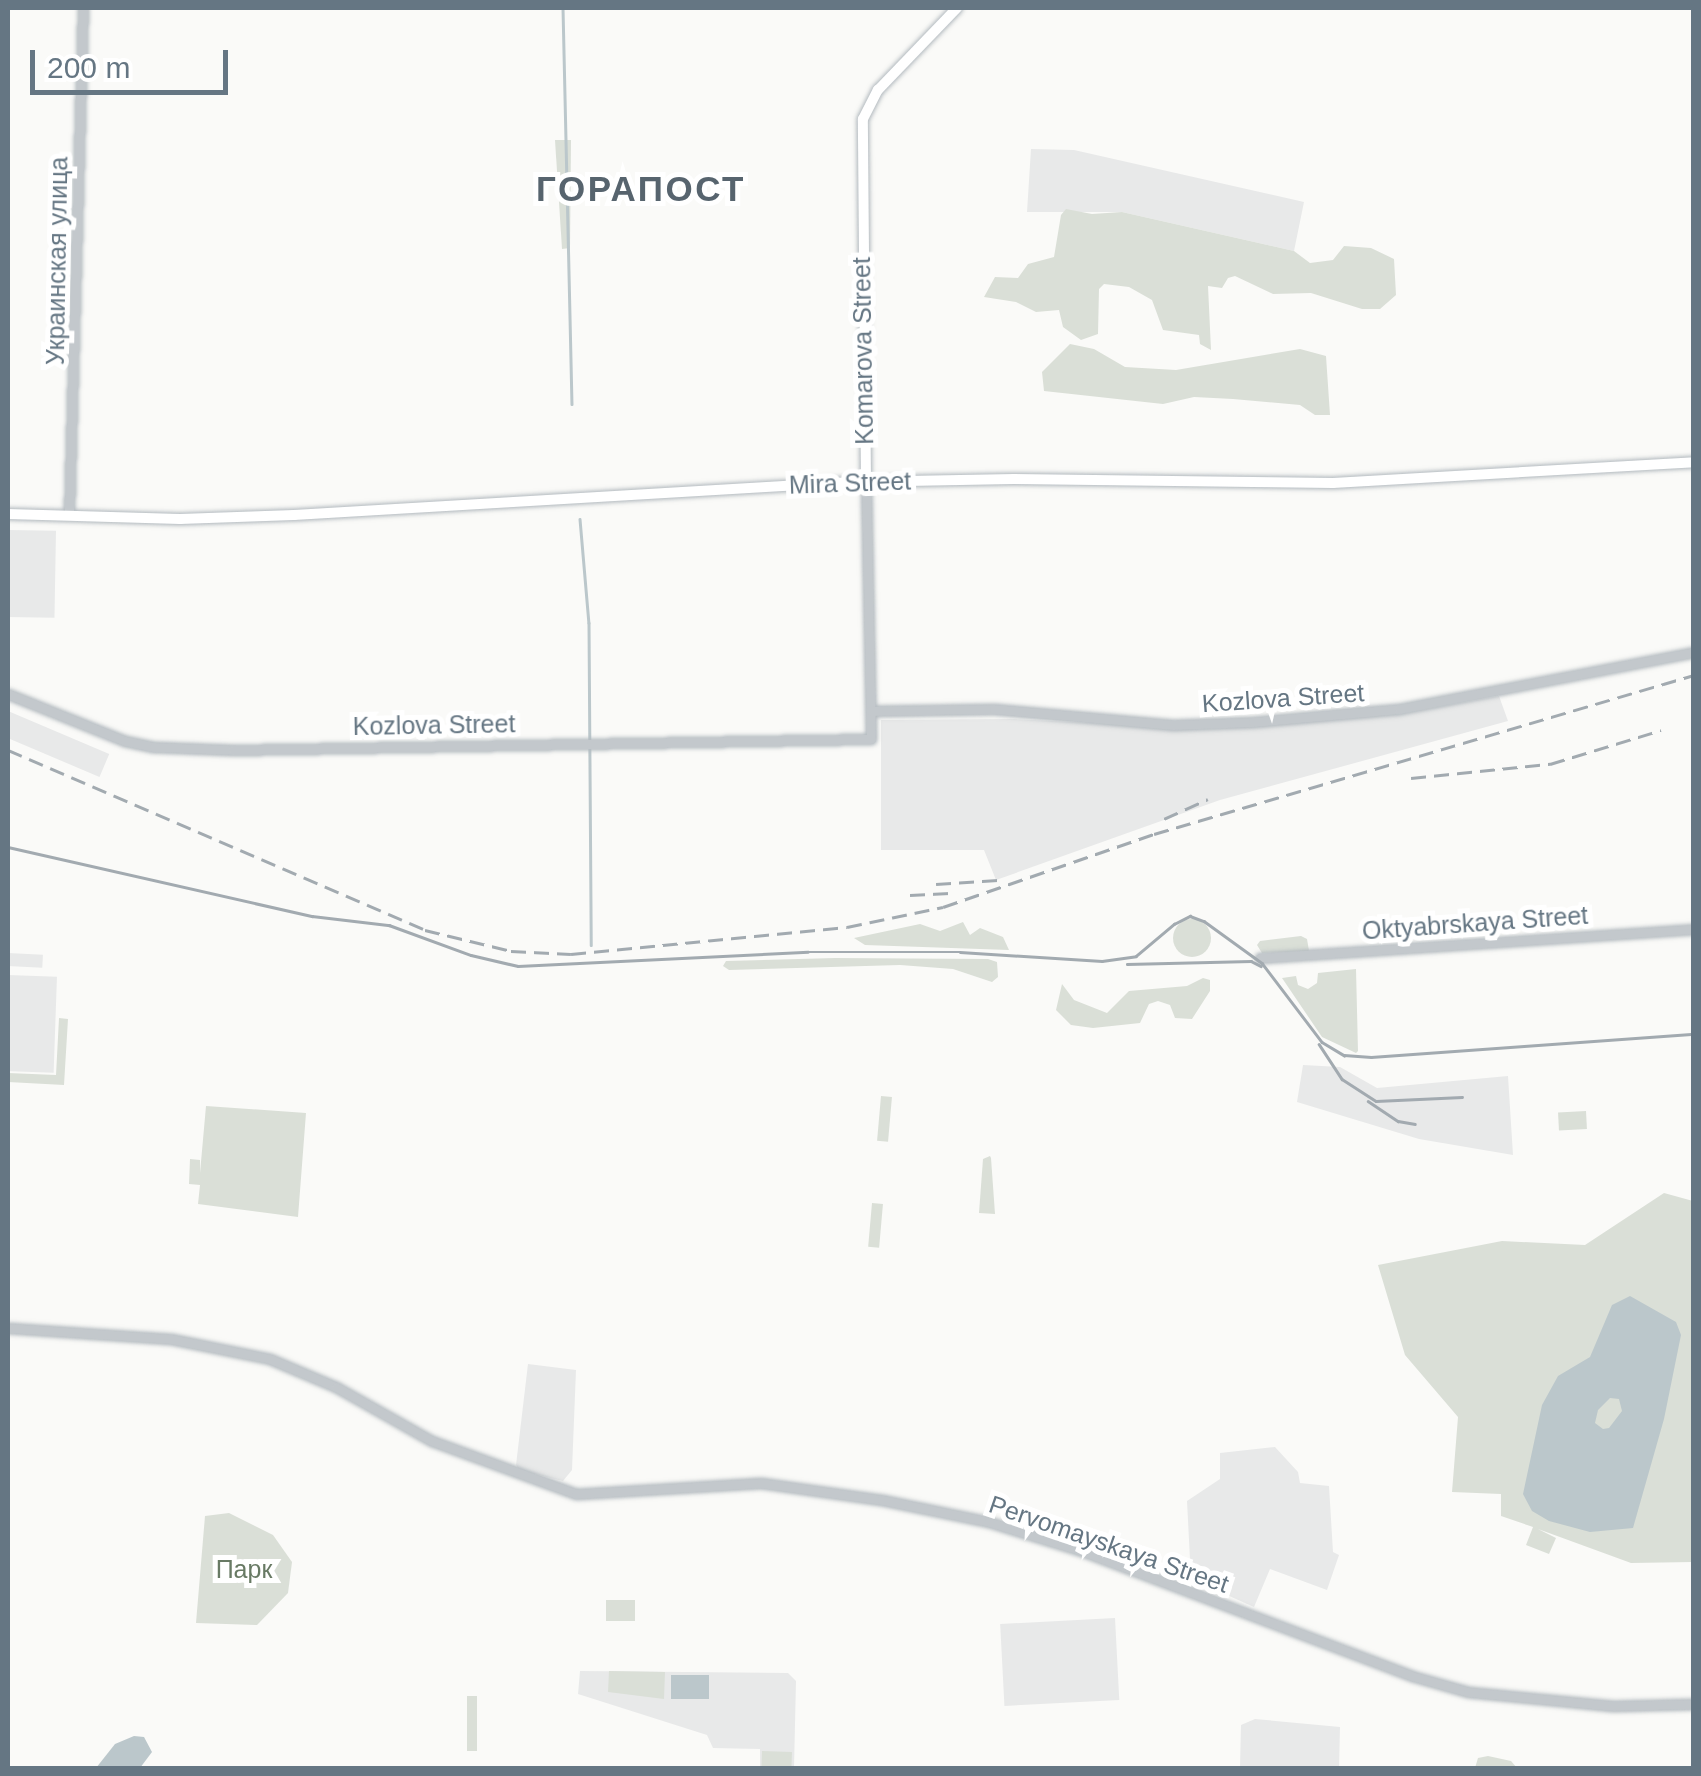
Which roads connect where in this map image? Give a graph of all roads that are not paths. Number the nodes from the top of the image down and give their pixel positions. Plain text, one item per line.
1 (83, 8) edge
2 (957, 8) edge
3 (1694, 462) edge
4 (866, 482) junction
5 (8, 514) edge
6 (69, 515) junction
7 (1694, 652) edge
8 (8, 694) edge
9 (871, 712) junction
10 (871, 739) joint
11 (1694, 929) edge
12 (1260, 958) dead end
13 (8, 1328) edge
14 (1694, 1704) edge

1 - 6 street, Украинская улица
2 - 4 main road, Komarova Street
3 - 4 main road, Mira Street
4 - 6 main road, Mira Street
4 - 9 street, Komarova Street
5 - 6 main road, Mira Street
7 - 9 street, Kozlova Street
8 - 10 street, Kozlova Street
9 - 10 street, Komarova Street
11 - 12 street, Oktyabrskaya Street
13 - 14 street, Pervomayskaya Street

